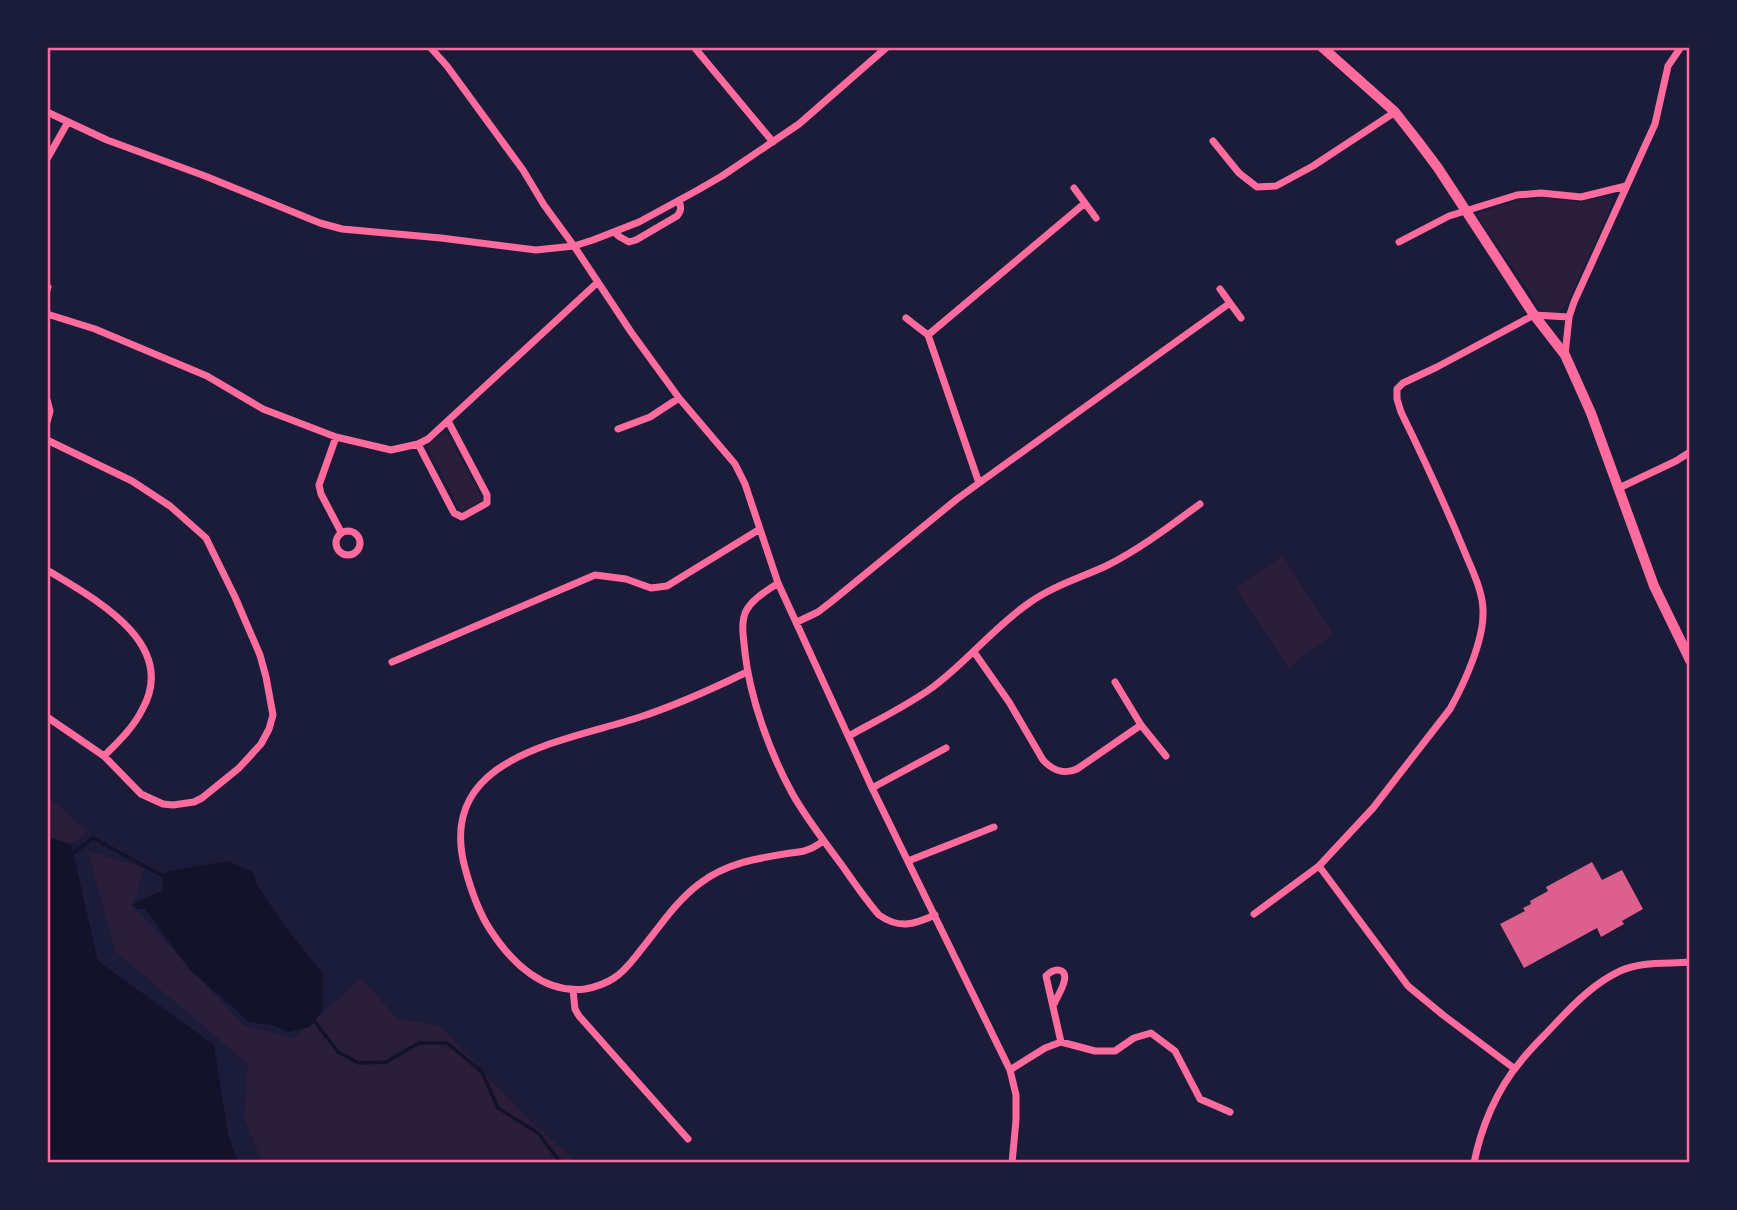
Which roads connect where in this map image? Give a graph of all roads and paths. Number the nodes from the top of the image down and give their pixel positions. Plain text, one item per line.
1 (430, 47) edge
2 (694, 47) edge
3 (887, 47) edge
4 (1322, 47) edge
5 (1681, 47) edge
6 (47, 112) edge
7 (1395, 112) junction
8 (68, 122) junction
9 (1213, 141) dead end
10 (773, 142) junction
11 (47, 159) edge
12 (1626, 186) junction
13 (1074, 188) dead end
14 (679, 200) junction
15 (1084, 204) junction
16 (1465, 210) junction
17 (1096, 218) dead end
18 (614, 232) junction
19 (1399, 242) dead end
20 (574, 246) junction
21 (598, 282) junction
22 (1220, 289) dead end
23 (1230, 303) junction
24 (47, 314) edge
25 (1534, 315) junction
26 (1569, 317) junction
27 (906, 318) dead end
28 (1241, 318) dead end
29 (928, 335) junction
30 (1564, 355) junction
31 (679, 398) junction
32 (47, 400) edge
33 (448, 421) junction
34 (47, 422) edge
35 (618, 429) dead end
36 (336, 437) junction
37 (47, 440) edge
38 (418, 444) junction
39 (1690, 452) edge
40 (979, 483) junction
41 (1619, 488) junction
42 (1200, 504) dead end
43 (760, 529) junction
44 (341, 532) dead end
45 (47, 570) edge
46 (778, 583) junction
47 (797, 622) junction
48 (974, 652) junction
49 (1690, 660) edge
50 (392, 662) dead end
51 (747, 672) junction
52 (1115, 682) dead end
53 (47, 717) edge
54 (1141, 725) junction
55 (849, 736) junction
56 (946, 748) dead end
57 (104, 756) junction
58 (1166, 756) dead end
59 (872, 788) junction
60 (994, 827) dead end
61 (824, 841) junction
62 (908, 861) junction
63 (1319, 866) junction
64 (1254, 914) dead end
65 (935, 915) junction
66 (1689, 964) edge
67 (573, 990) junction
68 (1054, 1004) dead end
69 (1062, 1042) junction
70 (1515, 1069) junction
71 (1010, 1070) junction
72 (1230, 1112) dead end
73 (688, 1139) dead end
74 (1012, 1163) edge
75 (1474, 1163) edge

1 - 20 street
2 - 10 street
3 - 10 street
4 - 7 highway
5 - 12 street
6 - 8 street
7 - 9 street
7 - 16 highway
8 - 11 street
8 - 20 street
10 - 14 street
12 - 16 street
12 - 26 street
13 - 15 street
14 - 18 street
14 - 18 street
15 - 17 street
15 - 29 street
16 - 19 street
16 - 25 highway
18 - 20 street
20 - 21 street
21 - 31 street
21 - 33 street
22 - 23 street
23 - 28 street
23 - 40 street
24 - 36 street
25 - 26 street
25 - 30 highway
25 - 63 street
26 - 30 street
27 - 29 street
29 - 40 street
30 - 41 highway
31 - 35 street
31 - 43 street
32 - 34 street
33 - 38 street
33 - 38 street
36 - 38 street
36 - 44 street
37 - 57 street
39 - 41 street
40 - 47 street
41 - 49 highway
42 - 48 street
43 - 46 street
43 - 50 street
45 - 57 street
46 - 47 street
46 - 51 street
47 - 55 street
48 - 54 street
48 - 55 street
51 - 61 street
51 - 67 street
52 - 54 street
53 - 57 street
54 - 58 street
55 - 59 street
56 - 59 street
59 - 62 street
60 - 62 street
61 - 65 street
61 - 67 street
62 - 65 street
63 - 64 street
63 - 70 street
65 - 71 street
66 - 70 street
67 - 73 street
68 - 69 street
69 - 71 street
69 - 72 street
70 - 75 street
71 - 74 street

